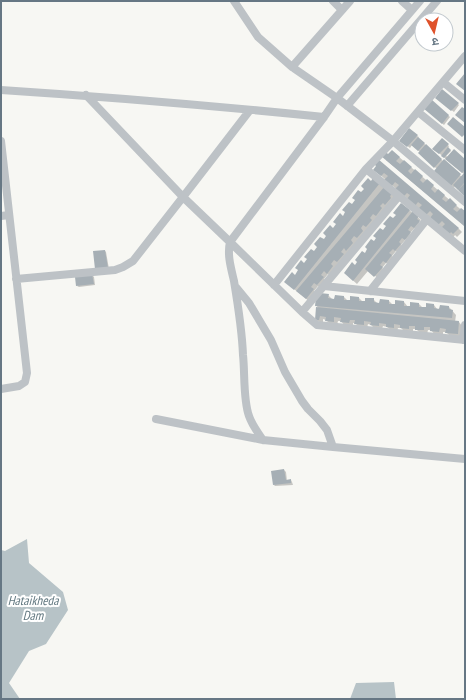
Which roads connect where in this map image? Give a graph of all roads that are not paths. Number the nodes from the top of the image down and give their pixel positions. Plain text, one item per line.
1 (234, 1) edge
2 (333, 1) edge
3 (350, 1) edge
4 (402, 1) edge
5 (420, 1) edge
6 (437, 1) edge
7 (342, 10) junction
8 (412, 10) junction
9 (465, 56) edge
10 (292, 67) junction
11 (443, 82) junction
12 (1, 90) edge
13 (86, 96) junction
14 (337, 98) junction
15 (465, 100) edge
16 (347, 106) junction
17 (250, 110) junction
18 (418, 112) junction
19 (324, 117) junction
20 (1, 141) edge
21 (393, 141) junction
22 (465, 150) edge
23 (366, 169) junction
24 (399, 196) junction
25 (183, 197) junction
26 (465, 202) edge
27 (5, 216) edge
28 (427, 219) junction
29 (230, 242) junction
30 (465, 251) edge
31 (16, 279) junction
32 (274, 285) junction
33 (234, 286) junction
34 (324, 286) junction
35 (370, 291) junction
36 (465, 301) edge
37 (302, 312) junction
38 (465, 325) edge
39 (464, 340) edge
40 (1, 388) edge
41 (156, 419) dead end
42 (264, 440) junction
43 (333, 447) junction
44 (465, 459) edge

1 - 10 street
2 - 7 street
3 - 7 street
4 - 8 street
5 - 8 street
6 - 16 street
7 - 10 street
8 - 14 street
9 - 11 street
10 - 14 street
11 - 15 street
11 - 18 street
12 - 13 street
13 - 17 street
13 - 25 street
14 - 16 street
14 - 19 street
16 - 21 street
17 - 19 street
17 - 25 street
18 - 21 street
18 - 22 street
19 - 29 street
20 - 27 street
21 - 23 street
21 - 26 street
23 - 24 street
23 - 32 street
24 - 28 street
24 - 34 street
25 - 29 street
25 - 31 street
27 - 31 street
28 - 30 street
28 - 35 street
29 - 32 street
29 - 33 street
31 - 40 street
32 - 37 street
33 - 42 street
33 - 43 street
34 - 35 street
34 - 37 street
35 - 36 street
37 - 39 street
38 - 39 street
41 - 42 street
42 - 43 street
43 - 44 street

